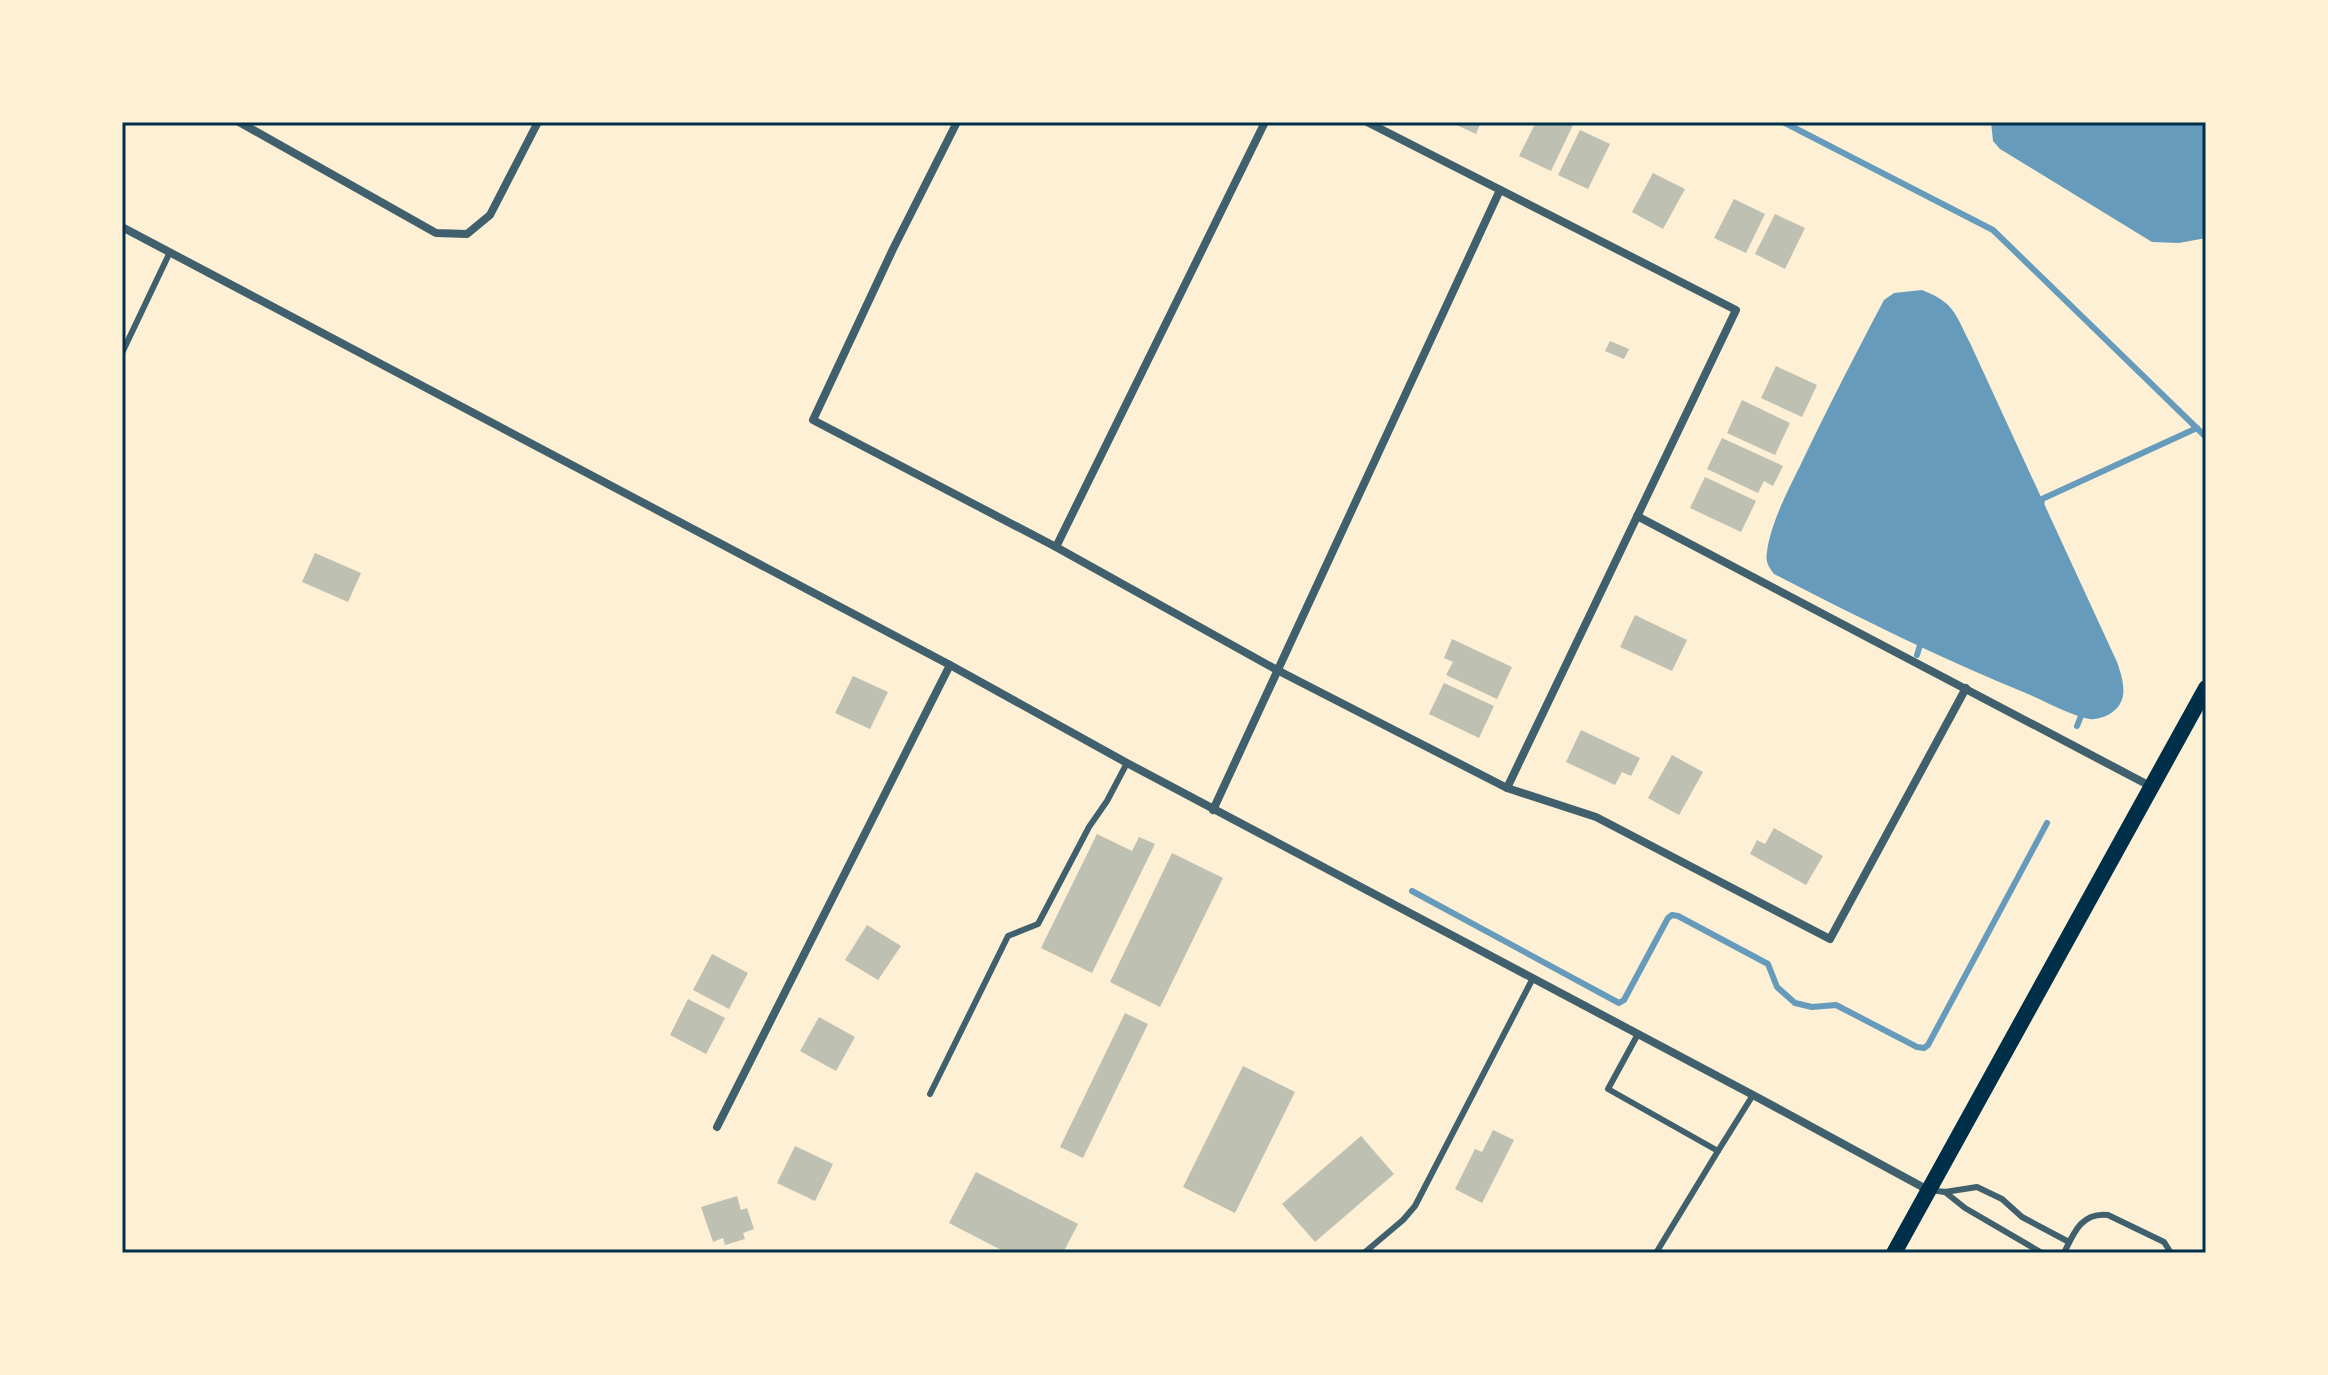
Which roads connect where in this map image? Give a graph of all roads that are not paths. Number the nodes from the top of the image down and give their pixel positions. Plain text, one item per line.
1 (239, 122) edge
2 (538, 122) edge
3 (957, 122) edge
4 (1265, 122) edge
5 (1367, 122) edge
6 (1500, 190) junction
7 (122, 227) edge
8 (170, 252) junction
9 (122, 353) edge
10 (1637, 516) junction
11 (1056, 547) junction
12 (950, 665) junction
13 (1277, 670) junction
14 (1966, 688) junction
15 (2206, 688) edge
16 (1127, 763) junction
17 (2152, 787) junction
18 (1507, 788) junction
19 (1213, 810) junction
20 (1533, 978) junction
21 (1638, 1034) junction
22 (930, 1094) dead end
23 (1753, 1095) junction
24 (717, 1127) dead end
25 (1718, 1151) junction
26 (1928, 1190) junction
27 (1945, 1192) junction
28 (2069, 1242) junction
29 (1364, 1253) edge
30 (1656, 1253) edge
31 (1894, 1253) edge
32 (2042, 1253) edge
33 (2064, 1253) edge
34 (2171, 1253) edge

1 - 2 street
3 - 11 street
4 - 11 street
5 - 6 street
6 - 10 street
6 - 13 street
7 - 8 street
8 - 9 lane
8 - 12 street
10 - 14 street
10 - 18 street
11 - 13 street
12 - 16 street
12 - 24 street
13 - 18 street
13 - 19 street
14 - 17 street
14 - 18 street
15 - 17 main road
16 - 19 street
16 - 22 lane
17 - 26 main road
19 - 20 street
20 - 21 street
20 - 29 lane
21 - 23 street
21 - 25 lane
23 - 25 lane
23 - 26 street
25 - 30 lane
26 - 27 lane
26 - 31 main road
27 - 28 lane
27 - 32 lane
28 - 33 lane
28 - 34 lane

